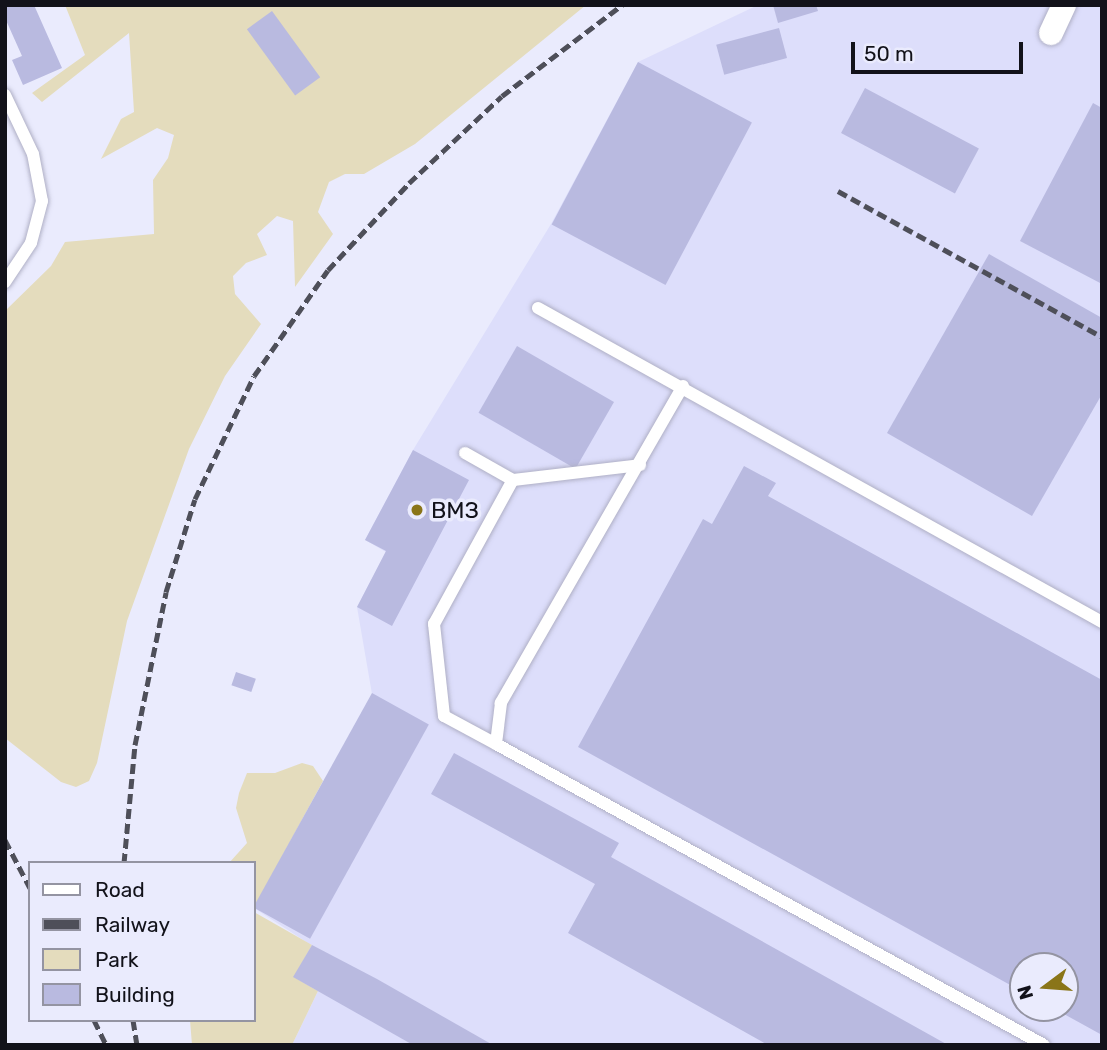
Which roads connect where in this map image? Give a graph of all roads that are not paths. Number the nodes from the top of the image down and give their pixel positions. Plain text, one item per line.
1 (1064, 5) edge
2 (1051, 33) dead end
3 (5, 95) edge
4 (5, 282) edge
5 (538, 308) dead end
6 (683, 386) junction
7 (465, 453) dead end
8 (640, 465) junction
9 (513, 480) junction
10 (1102, 622) edge
11 (496, 744) junction
12 (1044, 1045) edge

1 - 2 street
3 - 4 lane
5 - 6 lane
6 - 8 lane
6 - 10 lane
7 - 9 lane
8 - 9 lane
8 - 11 lane
9 - 11 lane
11 - 12 lane

